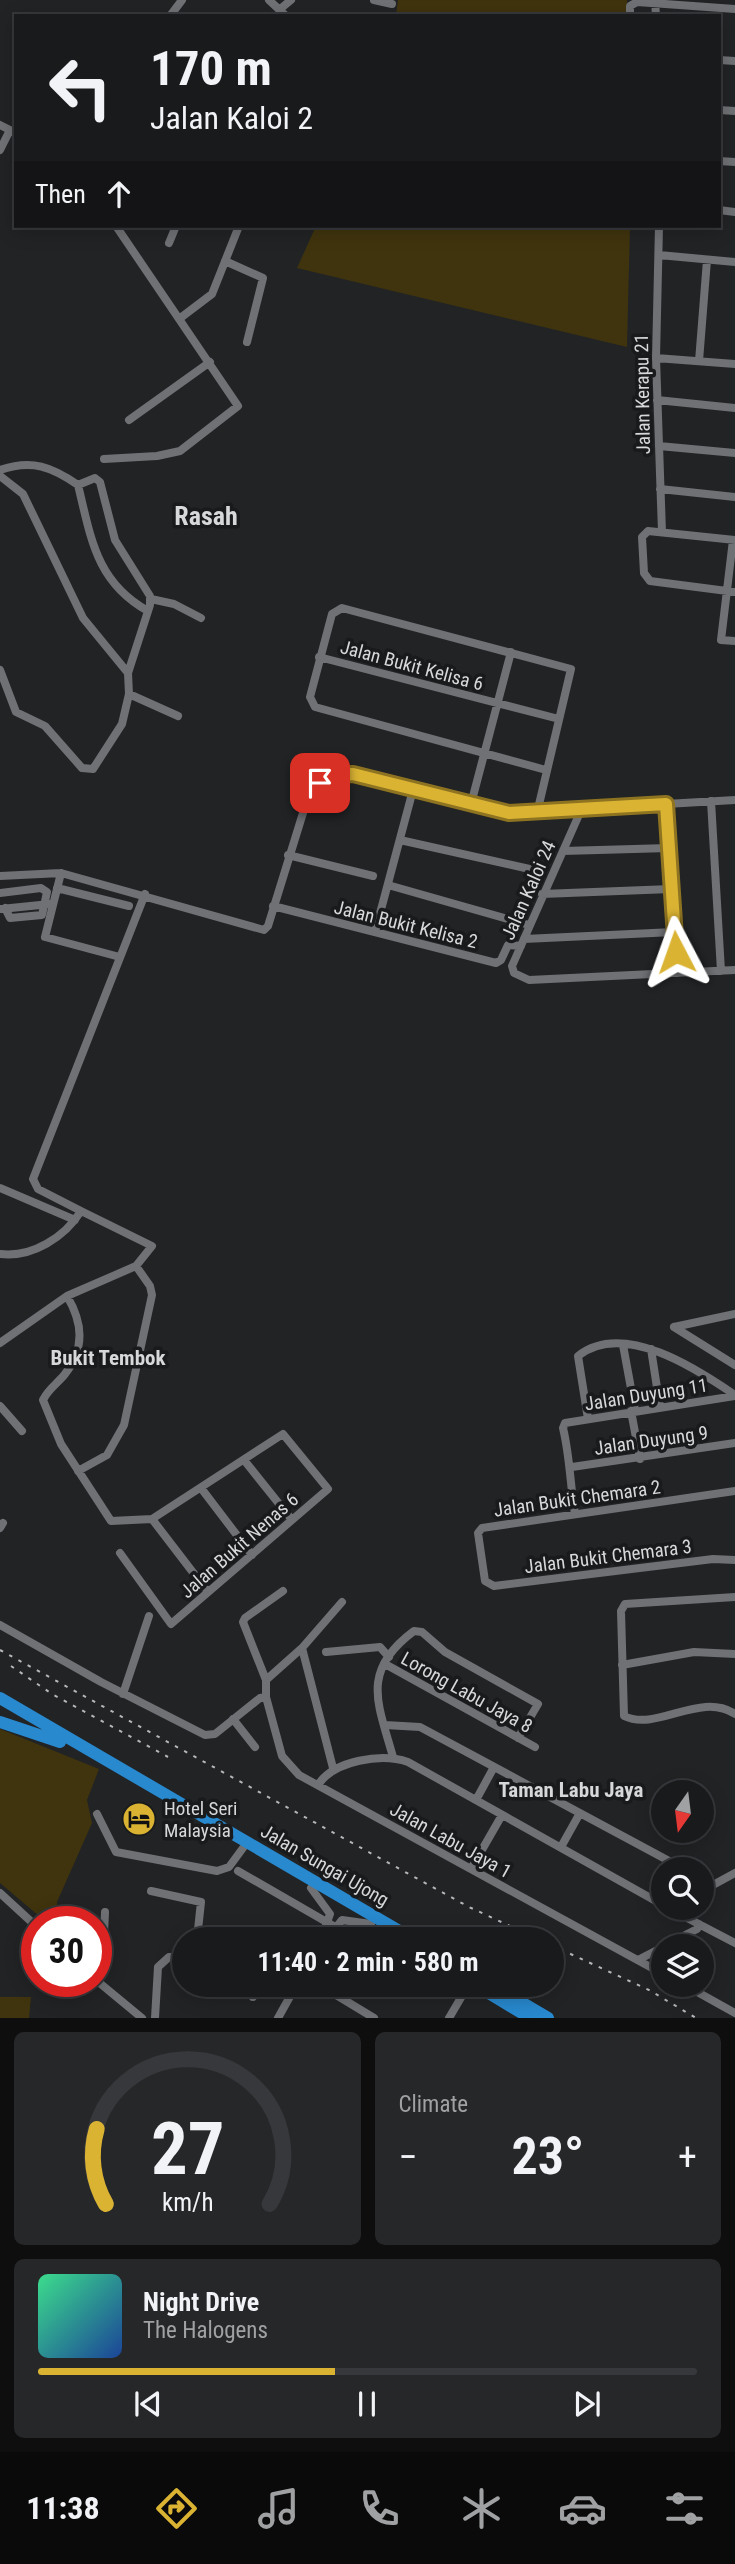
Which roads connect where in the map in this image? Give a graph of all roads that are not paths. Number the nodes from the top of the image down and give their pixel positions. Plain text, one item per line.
1 (269, 0) edge
2 (291, 0) edge
3 (374, 0) edge
4 (655, 1) edge
5 (392, 2) edge
6 (735, 9) edge
7 (283, 13) edge
8 (630, 14) edge
9 (0, 125) edge
10 (13, 132) edge
11 (0, 150) edge
12 (117, 228) edge
13 (175, 228) edge
14 (238, 228) edge
15 (659, 228) edge
16 (169, 243) dead end
17 (659, 255) junction
18 (707, 260) junction
19 (225, 261) junction
20 (735, 262) edge
21 (179, 318) junction
22 (247, 342) dead end
23 (656, 358) junction
24 (699, 361) junction
25 (210, 362) junction
26 (735, 364) edge
27 (656, 400) junction
28 (735, 408) edge
29 (129, 420) dead end
30 (659, 446) junction
31 (735, 453) edge
32 (104, 459) dead end
33 (0, 470) edge
34 (0, 476) edge
35 (78, 485) junction
36 (660, 489) junction
37 (735, 497) edge
38 (662, 532) junction
39 (734, 540) edge
40 (731, 592) edge
41 (151, 599) junction
42 (148, 611) junction
43 (201, 618) dead end
44 (735, 641) edge
45 (510, 652) junction
46 (319, 657) junction
47 (0, 670) edge
48 (128, 673) junction
49 (128, 694) junction
50 (497, 703) junction
51 (178, 716) dead end
52 (559, 719) junction
53 (484, 754) junction
54 (546, 770) junction
55 (414, 790) junction
56 (735, 800) edge
57 (711, 801) junction
58 (471, 804) junction
59 (666, 804) junction
60 (582, 808) junction
61 (562, 810) junction
62 (537, 813) junction
63 (574, 826) junction
64 (400, 840) junction
65 (669, 848) junction
66 (562, 851) junction
67 (288, 855) junction
68 (534, 870) dead end
69 (61, 873) junction
70 (0, 876) edge
71 (373, 876) dead end
72 (388, 885) junction
73 (57, 888) junction
74 (671, 889) junction
75 (0, 893) edge
76 (145, 894) junction
77 (542, 894) junction
78 (50, 904) junction
79 (129, 906) dead end
80 (273, 906) junction
81 (2, 908) edge
82 (529, 925) junction
83 (375, 932) junction
84 (674, 932) junction
85 (522, 943) junction
86 (116, 957) dead end
87 (735, 970) edge
88 (721, 971) junction
89 (677, 973) junction
90 (0, 1188) edge
91 (81, 1211) junction
92 (75, 1220) junction
93 (0, 1254) edge
94 (136, 1266) junction
95 (67, 1296) junction
96 (735, 1314) edge
97 (0, 1343) edge
98 (623, 1345) junction
99 (651, 1349) junction
100 (735, 1365) edge
101 (735, 1395) edge
102 (0, 1405) edge
103 (660, 1406) junction
104 (633, 1411) junction
105 (588, 1419) junction
106 (22, 1431) dead end
107 (735, 1443) edge
108 (640, 1459) junction
109 (243, 1460) junction
110 (572, 1467) junction
111 (78, 1471) junction
112 (201, 1488) junction
113 (735, 1491) edge
114 (575, 1514) junction
115 (152, 1519) junction
116 (292, 1520) junction
117 (120, 1553) dead end
118 (252, 1555) junction
119 (735, 1560) edge
120 (486, 1583) joint
121 (283, 1591) dead end
122 (208, 1592) junction
123 (735, 1597) edge
124 (342, 1602) dead end
125 (149, 1616) dead end
126 (0, 1625) edge
127 (302, 1648) junction
128 (326, 1652) dead end
129 (735, 1654) edge
130 (387, 1660) junction
131 (622, 1665) junction
132 (267, 1679) junction
133 (123, 1694) junction
134 (0, 1698) edge
135 (267, 1698) junction
136 (0, 1707) edge
137 (735, 1714) edge
138 (233, 1719) junction
139 (0, 1723) edge
140 (385, 1725) junction
141 (519, 1738) junction
142 (60, 1741) junction
143 (255, 1747) dead end
144 (535, 1747) dead end
145 (393, 1757) junction
146 (333, 1768) junction
147 (494, 1768) junction
148 (318, 1785) junction
149 (476, 1800) junction
150 (580, 1813) junction
151 (97, 1814) dead end
152 (502, 1815) junction
153 (561, 1847) junction
154 (243, 1848) junction
155 (662, 1857) edge
156 (471, 1869) junction
157 (238, 1871) dead end
158 (735, 1873) edge
159 (714, 1884) edge
160 (311, 1888) junction
161 (150, 1891) dead end
162 (0, 1893) edge
163 (651, 1898) edge
164 (21, 1912) edge
165 (694, 1920) edge
166 (332, 1924) junction
167 (371, 1924) junction
168 (699, 1924) junction
169 (198, 1927) edge
170 (330, 1927) edge
171 (331, 1927) edge
172 (337, 1927) edge
173 (376, 1927) edge
174 (392, 1927) edge
175 (686, 1934) edge
176 (735, 1942) edge
177 (651, 1953) edge
178 (172, 1957) edge
179 (638, 1960) junction
180 (651, 1967) edge
181 (112, 1993) edge
182 (290, 1997) edge
183 (339, 1997) edge
184 (463, 1997) edge
185 (494, 1997) edge
186 (513, 1997) edge
187 (706, 1997) edge
188 (735, 2013) edge
189 (142, 2018) edge
190 (155, 2018) edge
191 (278, 2018) edge
192 (374, 2018) edge
193 (449, 2018) edge
194 (530, 2018) edge
195 (548, 2018) edge

1 - 7 street
2 - 7 street
3 - 5 street
4 - 6 street
4 - 8 street
9 - 10 street
10 - 11 street
12 - 21 street
13 - 16 street
14 - 19 street
15 - 17 street, Jalan Kerapu 21
17 - 18 street
17 - 23 street, Jalan Kerapu 21
18 - 20 street
18 - 24 street
19 - 21 street
19 - 22 street
21 - 25 street
23 - 24 street
23 - 27 street, Jalan Kerapu 21
24 - 26 street
25 - 29 street
25 - 32 street
27 - 28 street
27 - 30 street, Jalan Kerapu 21
30 - 31 street
30 - 36 street, Jalan Kerapu 21
33 - 35 street
34 - 48 street
35 - 41 street
35 - 42 street
36 - 37 street
36 - 38 street, Jalan Kerapu 21
38 - 39 street
38 - 40 street
39 - 40 street
40 - 44 street
41 - 42 street
41 - 43 street
42 - 48 street
45 - 46 street
45 - 50 street
45 - 52 street
46 - 50 street, Jalan Bukit Kelisa 6
46 - 53 street
47 - 49 street
48 - 49 street
49 - 51 street
50 - 52 street, Jalan Bukit Kelisa 6
50 - 53 street
52 - 54 street
53 - 54 street
53 - 58 street
54 - 62 street
55 - 58 street
55 - 64 street
55 - 67 street
56 - 57 street
57 - 59 street
57 - 88 street
58 - 62 street
59 - 60 street
59 - 65 street
60 - 61 street
60 - 63 street, Jalan Kaloi 24
61 - 62 street
61 - 63 street
63 - 66 street, Jalan Kaloi 24
64 - 68 street
64 - 72 street
65 - 66 street
65 - 74 street
66 - 77 street, Jalan Kaloi 24
67 - 71 street
67 - 80 street
69 - 70 street
69 - 73 street
69 - 76 street
72 - 82 street
72 - 83 street
73 - 78 street
73 - 79 street
74 - 77 street
74 - 84 street
75 - 78 street
76 - 80 street
76 - 91 street
77 - 82 street, Jalan Kaloi 24
78 - 81 street
78 - 86 street
80 - 83 street, Jalan Bukit Kelisa 2
82 - 85 street, Jalan Kaloi 24
83 - 85 street, Jalan Bukit Kelisa 2
84 - 85 street
84 - 89 street
85 - 89 street, Jalan Kaloi 24
87 - 88 street, Jalan Kaloi 24
88 - 89 street, Jalan Kaloi 24
90 - 92 street
91 - 92 street
91 - 94 street
92 - 93 street
94 - 95 street
94 - 111 street
95 - 97 street
95 - 111 street
96 - 100 street
98 - 99 street
98 - 104 street
98 - 105 street
99 - 101 street
99 - 103 street
101 - 103 street, Jalan Duyung 11
102 - 106 street
103 - 104 street, Jalan Duyung 11
104 - 105 street, Jalan Duyung 11
104 - 108 street
105 - 110 street, Jalan Duyung 11
107 - 108 street, Jalan Duyung 9
108 - 110 street, Jalan Duyung 9
109 - 112 street
109 - 116 street
109 - 116 street, Jalan Bukit Nenas 6
110 - 114 street
111 - 115 street
112 - 115 street
112 - 118 street
113 - 114 street, Jalan Bukit Chemara 2
114 - 120 street, Jalan Bukit Chemara 2
115 - 122 street
116 - 118 street, Jalan Bukit Nenas 6
117 - 122 street, Jalan Bukit Nenas 6
118 - 122 street, Jalan Bukit Nenas 6
119 - 120 street, Jalan Bukit Chemara 3
121 - 132 street
123 - 131 street
124 - 127 street
125 - 133 street
126 - 133 street
127 - 132 street
127 - 146 street
128 - 130 street, Lorong Labu Jaya 8
129 - 131 street
130 - 140 street
130 - 141 street, Lorong Labu Jaya 8
130 - 141 street
131 - 137 street
132 - 135 street, Jalan Labu Jaya 1
133 - 138 street
134 - 174 highway, Jalan Sungai Ujong
135 - 138 street
135 - 148 street, Jalan Labu Jaya 1
136 - 142 highway, Jalan Sungai Ujong
138 - 143 street
139 - 142 highway
140 - 145 street
140 - 147 street
141 - 144 street, Lorong Labu Jaya 8
142 - 154 highway, Jalan Sungai Ujong
145 - 146 street
145 - 149 street
146 - 148 street
147 - 149 street
147 - 150 street
148 - 156 street, Jalan Labu Jaya 1
149 - 152 street
150 - 153 street
150 - 155 street
151 - 154 street
152 - 153 street
152 - 156 street
153 - 163 street
154 - 160 highway, Jalan Sungai Ujong
156 - 179 street, Jalan Labu Jaya 1
157 - 166 street
158 - 159 street
160 - 166 street
160 - 167 highway, Jalan Sungai Ujong
161 - 169 street
162 - 164 street
165 - 168 street
166 - 167 street
166 - 170 street
166 - 171 street
166 - 172 street
167 - 173 highway, Jalan Sungai Ujong
168 - 175 street
168 - 176 street
177 - 179 street
178 - 190 street
179 - 180 street, Jalan Labu Jaya 1
181 - 189 street
182 - 191 street
183 - 192 street
184 - 193 street
185 - 194 highway
186 - 195 highway
187 - 188 street

